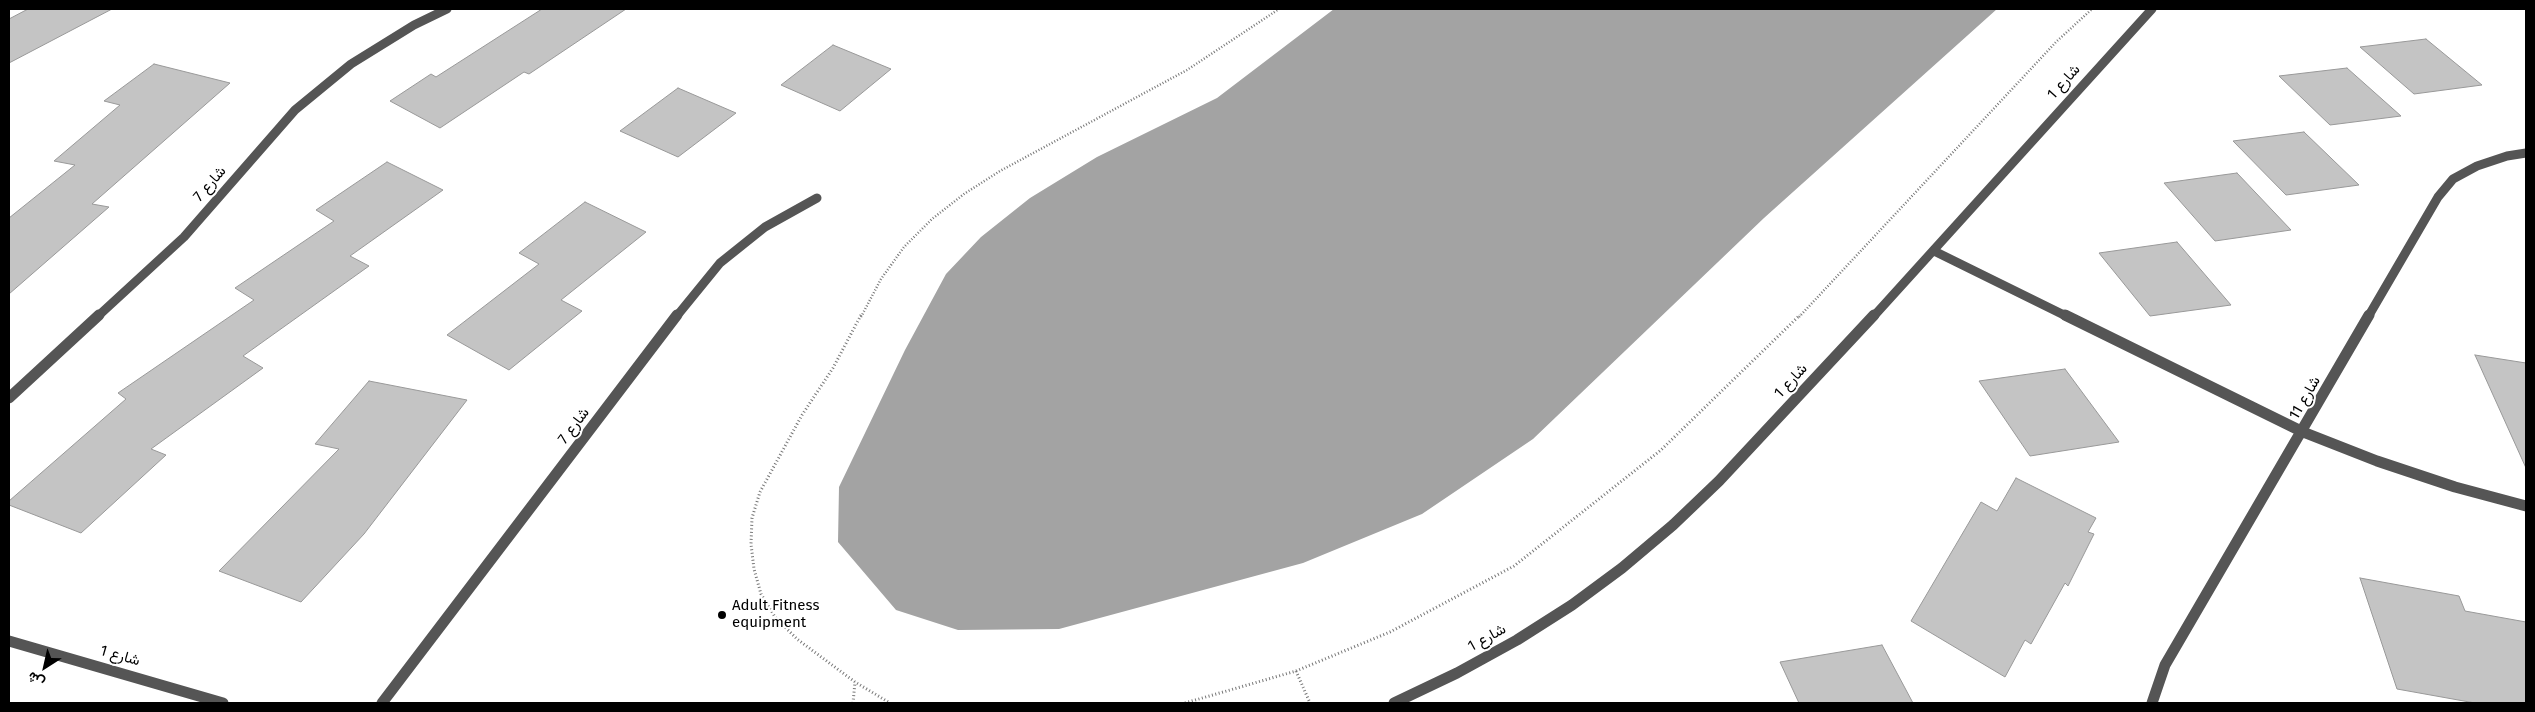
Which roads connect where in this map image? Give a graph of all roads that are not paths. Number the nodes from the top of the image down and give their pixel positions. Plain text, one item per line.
1 (447, 9) edge
2 (2152, 9) edge
3 (2526, 154) edge
4 (817, 198) dead end
5 (1934, 251) junction
6 (9, 398) edge
7 (2303, 432) junction
8 (2526, 506) edge
9 (9, 640) edge
10 (223, 703) edge
11 (382, 703) edge
12 (1394, 703) edge
13 (2152, 703) edge

1 - 6 street, شارع 7
2 - 5 street, شارع 1
3 - 7 street, شارع 11
4 - 11 street, شارع 7
5 - 7 street
5 - 12 street, شارع 1
7 - 8 street
7 - 13 street, شارع 11
9 - 10 street, شارع 1

